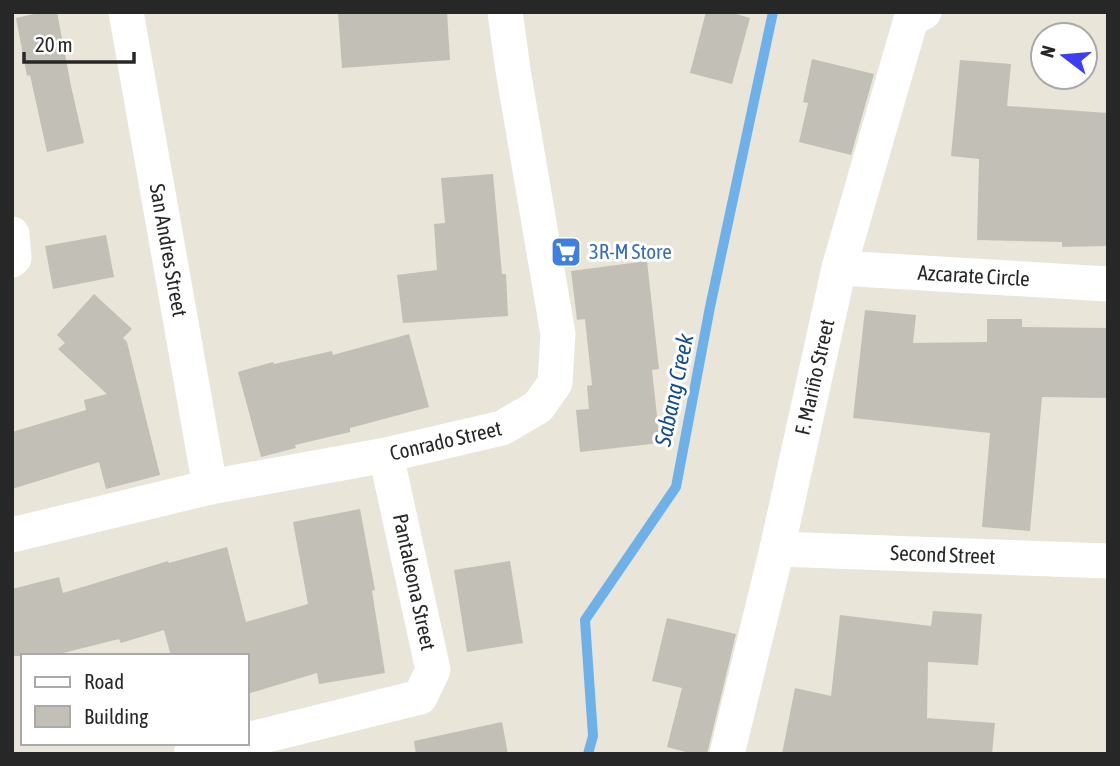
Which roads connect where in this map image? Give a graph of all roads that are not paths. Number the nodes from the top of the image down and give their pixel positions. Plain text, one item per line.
1 (126, 12) edge
2 (505, 12) edge
3 (924, 12) edge
4 (12, 234) edge
5 (12, 260) edge
6 (839, 268) junction
7 (1108, 284) edge
8 (386, 455) junction
9 (210, 486) junction
10 (12, 535) edge
11 (777, 549) junction
12 (1108, 561) edge
13 (248, 740) edge
14 (226, 745) edge
15 (191, 754) edge
16 (727, 754) edge

1 - 9 street, San Andres Street
2 - 8 street, Conrado Street
3 - 6 street, F. Mariño Street
4 - 5 street
6 - 7 street, Azcarate Circle
6 - 11 street, F. Mariño Street
8 - 9 street, Conrado Street
8 - 13 street, Pantaleona Street
9 - 10 street, Conrado Street
11 - 12 street, Second Street
11 - 16 street, F. Mariño Street
14 - 15 street

